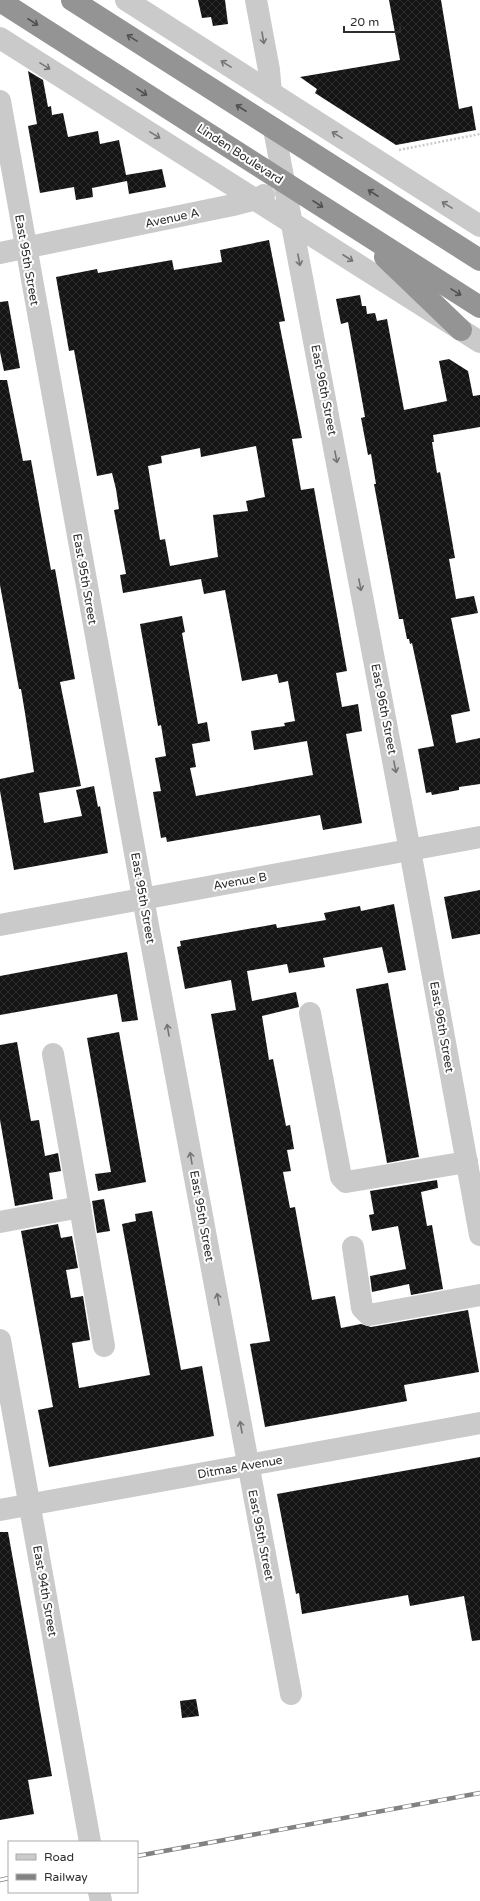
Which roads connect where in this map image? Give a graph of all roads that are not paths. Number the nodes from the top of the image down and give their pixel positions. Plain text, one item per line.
1 (72, 0) edge
2 (126, 0) edge
3 (256, 0) edge
4 (0, 1) edge
5 (0, 38) edge
6 (271, 93) junction
7 (0, 101) edge
8 (274, 129) junction
9 (285, 183) junction
10 (256, 199) junction
11 (292, 222) junction
12 (480, 226) edge
13 (359, 230) junction
14 (25, 248) junction
15 (0, 253) edge
16 (480, 260) edge
17 (480, 307) edge
18 (461, 330) junction
19 (480, 342) edge
20 (480, 837) edge
21 (410, 850) junction
22 (143, 899) junction
23 (0, 925) edge
24 (310, 1013) dead end
25 (53, 1054) dead end
26 (467, 1162) junction
27 (80, 1207) junction
28 (0, 1222) edge
29 (480, 1235) edge
30 (353, 1247) dead end
31 (480, 1295) edge
32 (0, 1340) edge
33 (104, 1346) dead end
34 (480, 1423) edge
35 (248, 1466) junction
36 (30, 1505) junction
37 (0, 1510) edge
38 (291, 1694) dead end
39 (90, 1841) edge

8 -> 1 highway
6 -> 2 street
3 -> 6 street
4 -> 9 highway, Linden Boulevard
5 -> 10 street
12 -> 6 street
7 - 14 street, East 95th Street
8 - 9 street
16 -> 8 highway
9 - 10 street, Avenue A
9 - 11 street, East 96th Street
9 -> 13 highway, Linden Boulevard
10 - 11 street
10 - 14 street, Avenue A
11 -> 18 street
11 -> 21 street, East 96th Street
13 -> 17 highway, Linden Boulevard
13 - 18 highway
14 - 15 street, Avenue A
14 - 22 street, East 95th Street
18 - 19 street
20 - 21 street, Avenue B
21 - 22 street, Avenue B
21 - 26 street, East 96th Street
22 - 23 street, Avenue B
35 -> 22 street, East 95th Street
24 - 26 street
25 - 27 street
26 - 29 street, East 96th Street
27 - 28 street
27 - 33 street
30 - 31 street
32 - 36 street, East 94th Street
34 - 35 street, Ditmas Avenue
35 - 36 street, Ditmas Avenue
35 - 38 street, East 95th Street
36 - 37 street, Ditmas Avenue
36 - 39 street, East 94th Street

